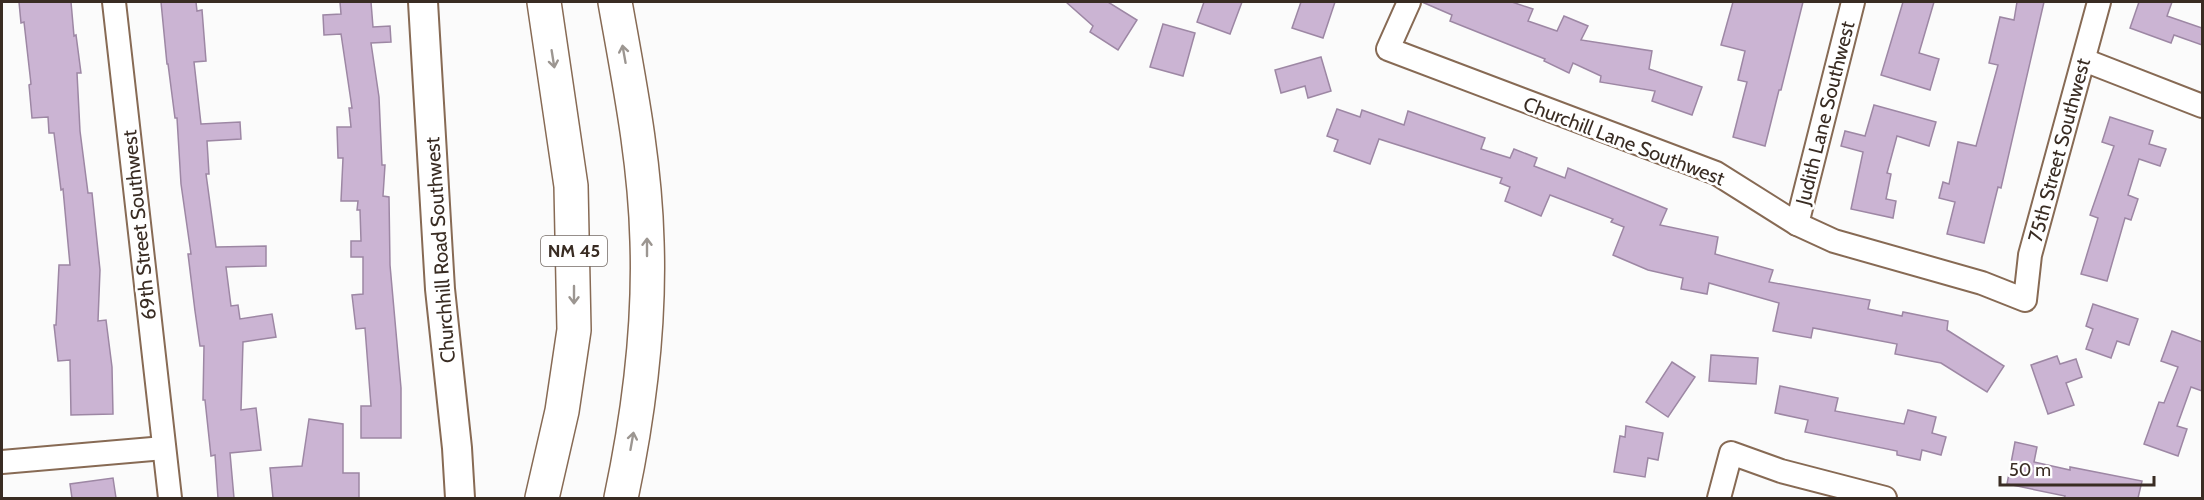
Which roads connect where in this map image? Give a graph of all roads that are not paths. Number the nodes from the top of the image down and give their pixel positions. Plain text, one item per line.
1 (114, 2) edge
2 (423, 2) edge
3 (544, 2) edge
4 (615, 2) edge
5 (1409, 2) edge
6 (1853, 2) edge
7 (2099, 2) edge
8 (2084, 60) junction
9 (2202, 106) edge
10 (1797, 224) junction
11 (2025, 300) joint
12 (164, 448) junction
13 (2, 462) edge
14 (170, 498) edge
15 (460, 498) edge
16 (542, 498) edge
17 (621, 498) edge
18 (1719, 498) edge
19 (1885, 498) edge

1 - 12 street, 69th Street Southwest
2 - 15 street, Churchhill Road Southwest
3 -> 16 main road, NM 45
17 -> 4 main road
5 - 10 street, Churchill Lane Southwest
6 - 10 street, Judith Lane Southwest
7 - 8 street, 75th Street Southwest
8 - 9 street
8 - 11 street, 75th Street Southwest
10 - 11 street, Churchill Lane Southwest
12 - 13 street
12 - 14 street, 69th Street Southwest
18 - 19 street

